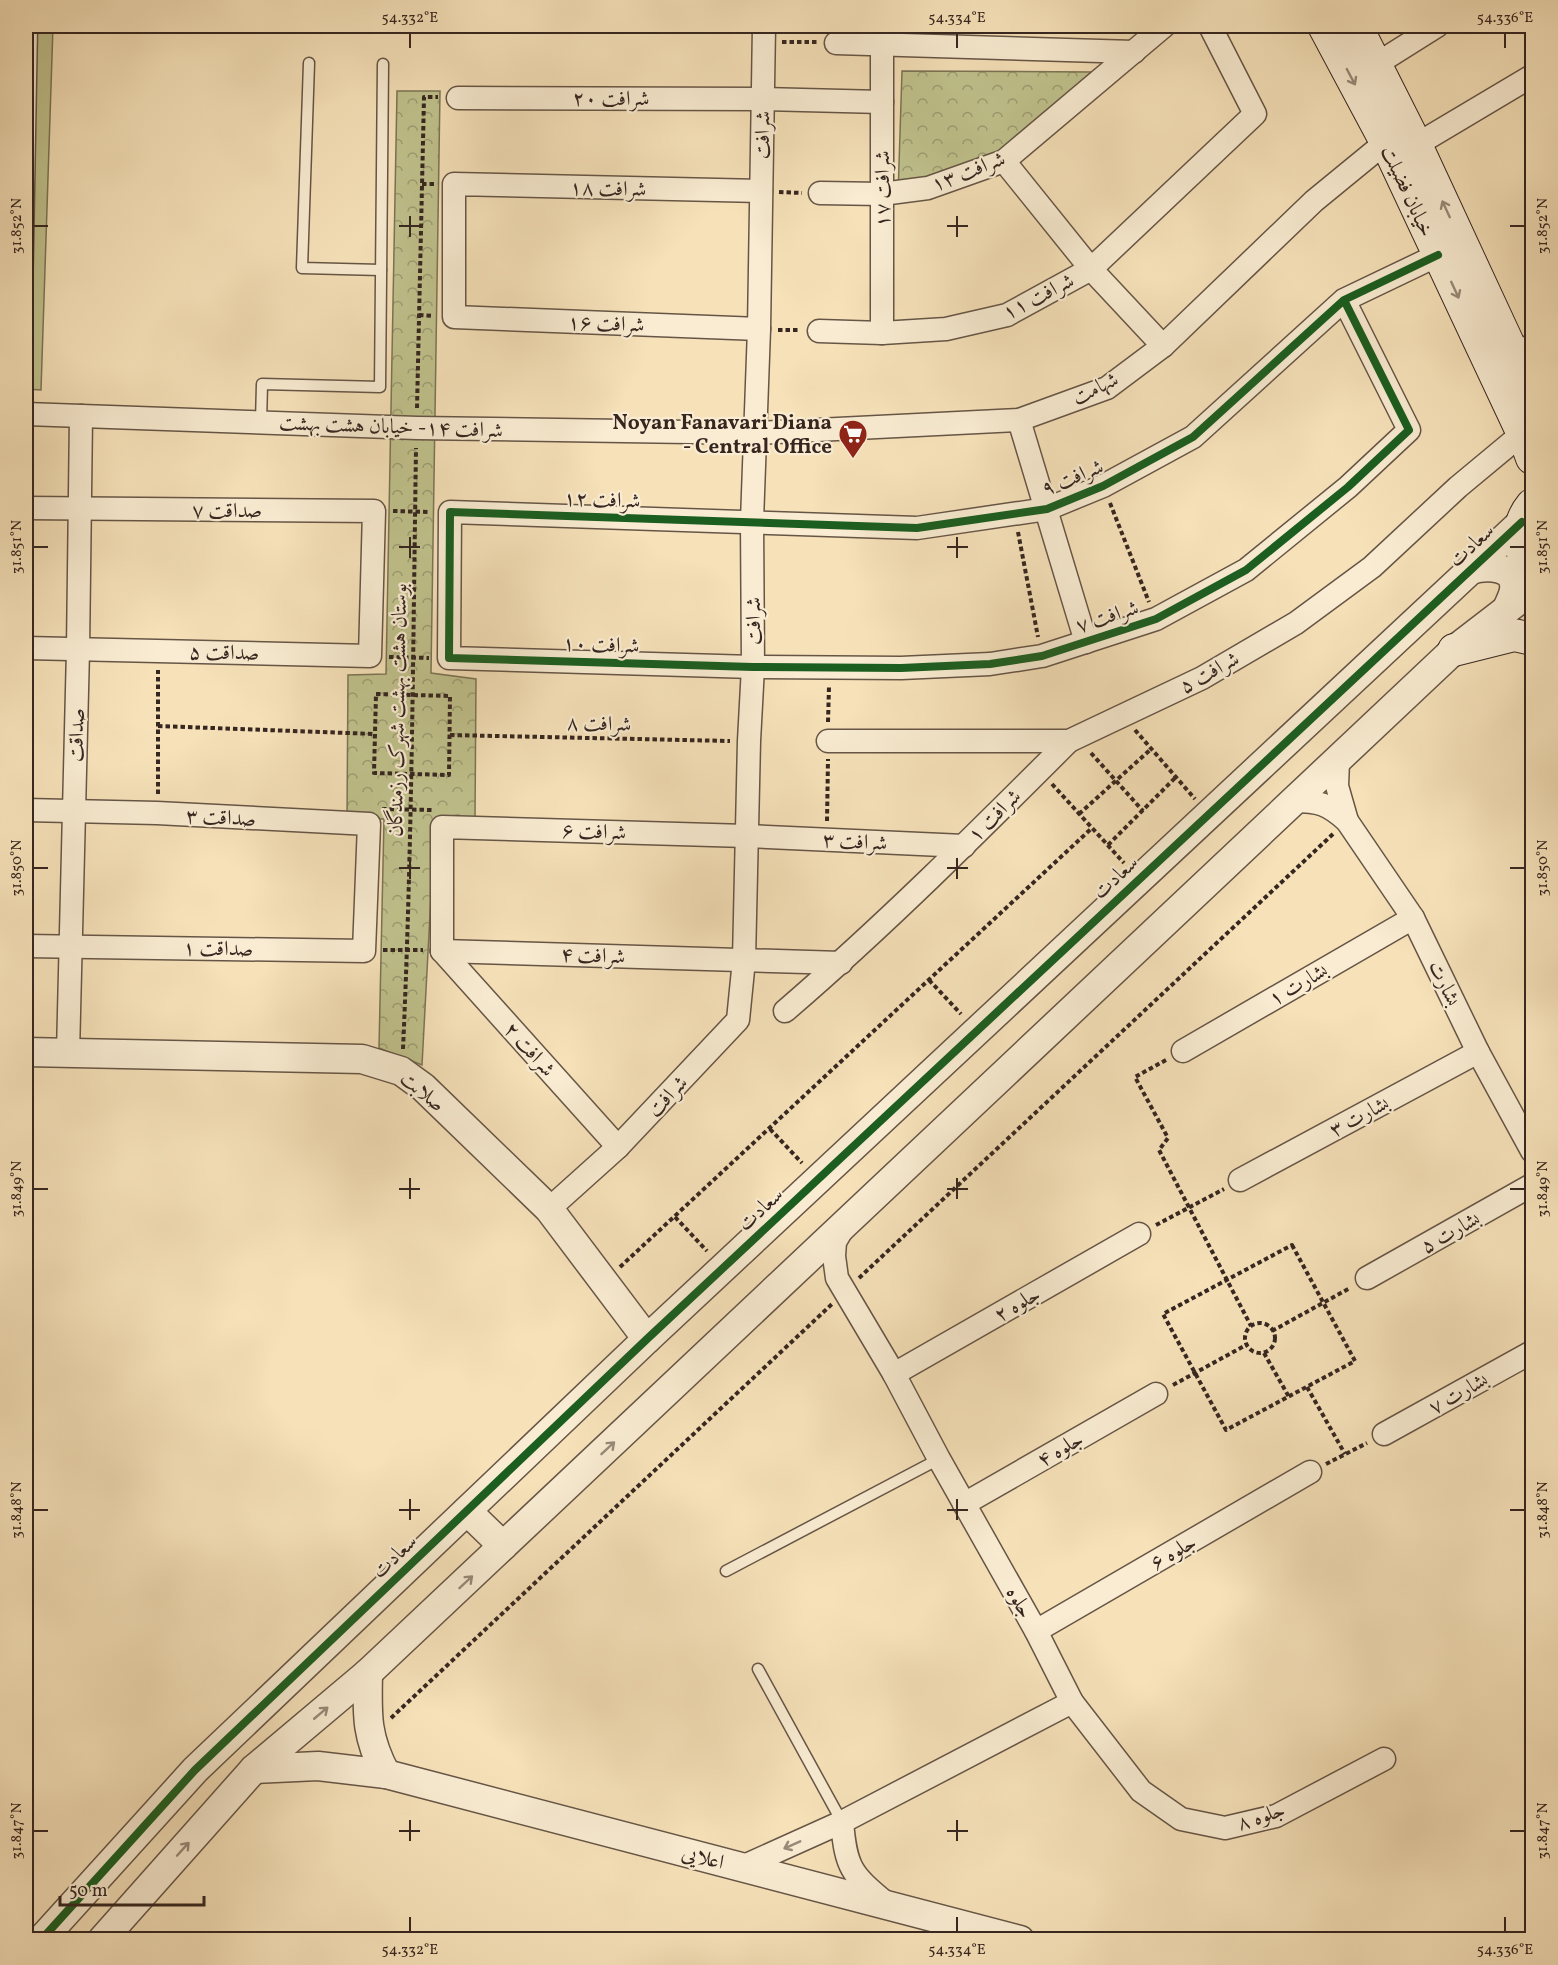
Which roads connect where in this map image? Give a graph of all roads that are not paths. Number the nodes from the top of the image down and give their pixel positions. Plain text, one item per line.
1 (32, 26) edge
2 (1164, 26) edge
3 (1210, 26) edge
4 (1324, 26) edge
5 (1356, 26) edge
6 (1437, 26) edge
7 (764, 33) edge
8 (882, 35) edge
9 (836, 43) road end
10 (1134, 52) junction
11 (309, 63) dead end
12 (383, 64) dead end
13 (1375, 65) junction
14 (1533, 76) edge
15 (458, 98) road end
16 (763, 99) junction
17 (882, 102) junction
18 (1401, 144) junction
19 (1004, 161) junction
20 (761, 191) junction
21 (820, 194) road end
22 (882, 194) junction
23 (1438, 255) junction
24 (1091, 269) junction
25 (381, 270) junction
26 (1344, 300) junction
27 (454, 317) joint
28 (759, 329) junction
29 (819, 331) road end
30 (882, 333) junction
31 (1163, 346) junction
32 (1523, 351) edge
33 (26, 352) edge
34 (1533, 395) edge
35 (26, 414) edge
36 (81, 416) junction
37 (1019, 420) junction
38 (261, 422) junction
39 (756, 433) junction
40 (1528, 445) edge
41 (26, 508) edge
42 (79, 509) junction
43 (1047, 509) junction
44 (1527, 513) edge
45 (752, 521) junction
46 (1533, 567) edge
47 (1470, 570) junction
48 (1533, 590) edge
49 (1507, 609) junction
50 (1533, 639) edge
51 (1086, 642) junction
52 (26, 648) edge
53 (78, 650) junction
54 (1454, 650) junction
55 (370, 656) joint
56 (448, 657) joint
57 (753, 667) junction
58 (828, 741) dead end
59 (1069, 741) junction
60 (1350, 748) junction
61 (1294, 801) junction
62 (26, 810) edge
63 (73, 812) junction
64 (1347, 820) junction
65 (746, 836) junction
66 (964, 846) junction
67 (1413, 918) junction
68 (26, 946) edge
69 (71, 946) junction
70 (364, 951) joint
71 (442, 951) junction
72 (744, 960) junction
73 (841, 963) junction
74 (785, 1011) dead end
75 (1183, 1051) road end
76 (26, 1052) edge
77 (1478, 1052) junction
78 (68, 1053) junction
79 (618, 1147) junction
80 (1533, 1151) edge
81 (1240, 1180) road end
82 (1533, 1185) edge
83 (549, 1209) junction
84 (845, 1224) junction
85 (1139, 1234) road end
86 (794, 1272) junction
87 (837, 1278) junction
88 (1367, 1278) road end
89 (647, 1339) junction
90 (1533, 1352) edge
91 (894, 1374) junction
92 (1156, 1394) road end
93 (1384, 1434) road end
94 (939, 1459) junction
95 (1310, 1472) road end
96 (964, 1504) junction
97 (467, 1511) junction
98 (503, 1546) junction
99 (726, 1571) dead end
100 (1036, 1631) junction
101 (758, 1669) dead end
102 (368, 1673) junction
103 (1072, 1702) junction
104 (1384, 1759) dead end
105 (254, 1769) junction
106 (386, 1774) junction
107 (842, 1822) junction
108 (742, 1867) junction
109 (888, 1905) junction
110 (36, 1933) edge
111 (102, 1940) edge
112 (1020, 1940) edge

1 - 33 lane
2 - 10 street, شرافت ۱۳
3 - 24 street, شرافت ۱۱
4 -> 18 main road, خیابان فضیلت
5 - 13 main road, خیابان فضیلت
6 - 13 street
7 - 16 street, شرافت
8 - 9 street
8 - 10 street
8 - 17 street, شرافت ۱۷
10 - 19 street, شرافت ۱۳
11 - 25 lane
12 - 25 lane
13 - 18 main road, خیابان فضیلت
14 - 18 street, شهامت
15 - 16 street, شرافت ۲۰
16 - 17 street, شرافت ۲۰
16 - 20 street, شرافت
17 - 22 street, شرافت ۱۷
18 - 23 main road, خیابان فضیلت
18 - 31 street, شهامت
32 -> 18 main road, خیابان فضیلت
19 - 22 street, شرافت ۱۳
19 - 24 street
20 - 27 street, شرافت ۱۸
20 - 28 street, شرافت
21 - 22 street, شرافت ۱۳
22 - 30 street, شرافت ۱۷
23 - 26 street, شرافت ۹
23 -> 40 main road, خیابان فضیلت
24 - 30 street, شرافت ۱۱
24 - 31 street
25 - 38 lane
26 - 43 street, شرافت ۹
26 - 51 street, شرافت ۷
27 - 28 street, شرافت ۱۶
28 - 39 street, شرافت
29 - 30 street, شرافت ۱۱
31 - 37 street, شهامت
32 - 34 main road, خیابان فضیلت
35 - 36 street, شرافت ۱۴- خیابان هشت بهشت
36 - 38 street, شرافت ۱۴- خیابان هشت بهشت
36 - 42 street, صداقت
37 - 39 street, شهامت
37 - 43 street
38 - 39 street, شرافت ۱۴- خیابان هشت بهشت
39 - 45 street, شرافت
40 - 59 street, شرافت ۵
41 - 42 street, صداقت ۷
42 - 53 street, صداقت
42 - 55 street, صداقت ۷
43 - 45 street, شرافت ۹
43 - 51 street
44 - 46 main road
44 - 47 street, سعادت
45 - 56 street, شرافت ۱۲
45 - 57 street, شرافت
47 - 49 street
47 - 89 street, سعادت
48 - 49 street
49 - 54 street
50 - 54 main road
51 - 57 street, شرافت ۷
52 - 53 street, صداقت ۵
53 - 55 street, صداقت ۵
53 - 63 street, صداقت
54 - 60 street
56 - 57 street, شرافت ۱۰
57 - 65 street, شرافت
58 - 59 street, شرافت ۵
59 - 66 street, شرافت ۱
60 - 61 street
60 - 64 street
61 - 64 street
61 - 84 street
62 - 63 street, صداقت ۳
63 - 69 street, صداقت
63 - 70 street, صداقت ۳
64 - 67 street, بشارت
65 - 66 street, شرافت ۳
65 - 71 street, شرافت ۶
65 - 72 street, شرافت
66 - 73 street, شرافت ۱
67 - 75 street, بشارت ۱
67 - 77 street, بشارت
68 - 69 street, صداقت ۱
69 - 70 street, صداقت ۱
69 - 78 street, صداقت
71 - 72 street, شرافت ۴
71 - 79 street, شرافت ۲
72 - 73 street
72 - 79 street, شرافت
73 - 74 street, شرافت ۱
76 - 78 street, صلابت
77 - 80 street, بشارت
77 - 81 street, بشارت ۳
78 - 83 street, صلابت
79 - 83 street, شرافت
82 - 88 street, بشارت ۵
83 - 89 street, صلابت
84 - 86 street
84 - 87 street
85 - 91 street, جلوه ۲
86 - 87 street
98 -> 86 street
87 - 91 street, جلوه
89 - 97 street, سعادت
90 - 93 street, بشارت ۷
91 - 94 street, جلوه
92 - 96 street, جلوه ۴
94 - 96 street, جلوه
94 - 99 lane
95 - 100 street, جلوه ۶
96 - 100 street, جلوه
97 - 98 street
97 - 110 street, سعادت
102 -> 98 street
100 - 103 street, جلوه
101 - 107 lane
105 -> 102 street
102 - 106 street
103 - 104 street, جلوه ۸
103 - 107 street
105 - 106 street, اعلایی
111 -> 105 street
106 - 108 street, اعلایی
107 -> 108 street
107 - 109 street
108 - 109 street, اعلایی
109 - 112 street, اعلایی

